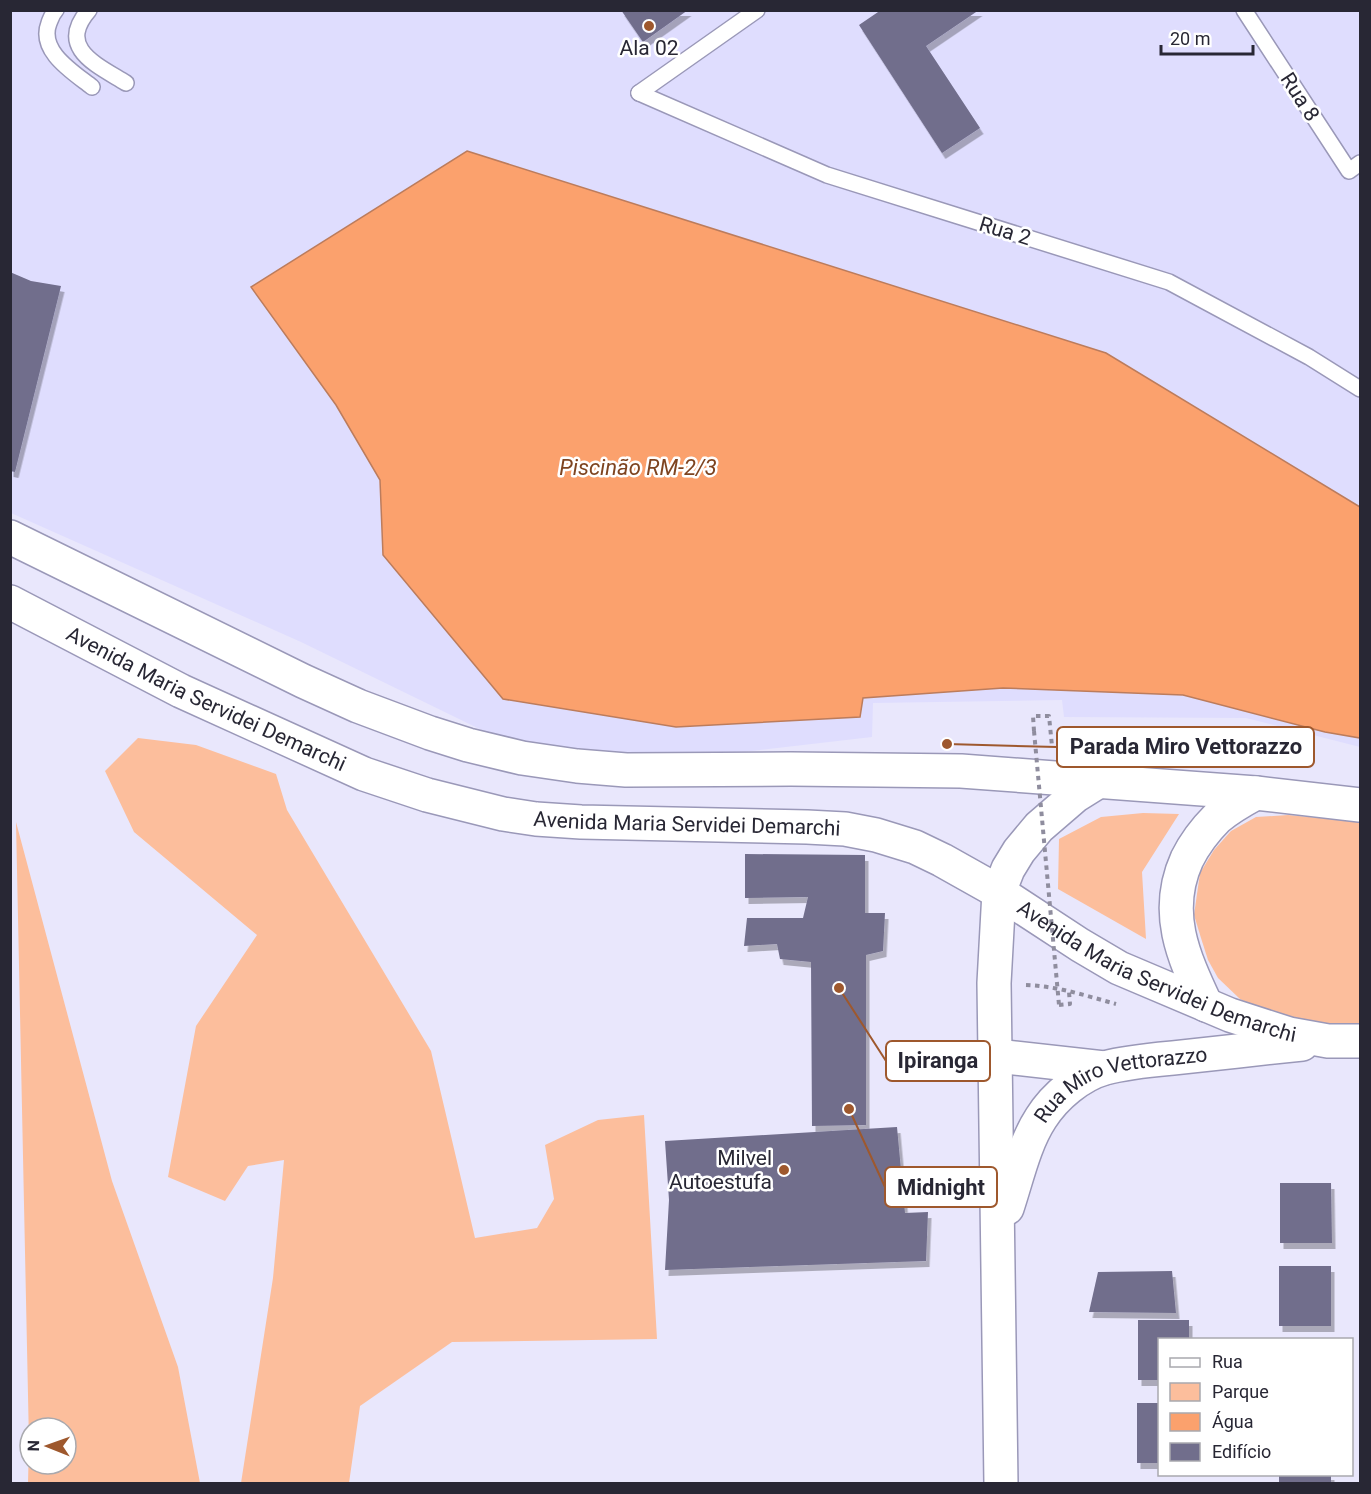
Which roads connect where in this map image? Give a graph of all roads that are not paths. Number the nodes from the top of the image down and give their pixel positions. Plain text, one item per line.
1 (56, 10) edge
2 (89, 10) edge
3 (758, 10) edge
4 (1245, 10) edge
5 (126, 83) dead end
6 (92, 87) dead end
7 (1360, 163) edge
8 (1360, 389) edge
9 (10, 537) edge
10 (10, 602) edge
11 (1099, 781) junction
12 (1256, 793) junction
13 (1360, 805) edge
14 (999, 892) junction
15 (1206, 1005) junction
16 (1328, 1041) junction
17 (1360, 1041) edge
18 (996, 1056) junction
19 (1104, 1068) junction
20 (998, 1235) junction
21 (1001, 1484) edge

1 - 6 lane
2 - 5 lane
3 - 8 lane, Rua 2
4 - 7 lane, Rua 8
9 - 11 main road
10 - 14 main road, Avenida Maria Servidei Demarchi
11 - 12 main road
11 - 14 main road, Rua Miro Vettorazzo
12 - 13 main road
12 - 15 main road
14 - 15 main road, Avenida Maria Servidei Demarchi
14 - 18 main road, Rua Miro Vettorazzo
15 - 16 main road, Avenida Maria Servidei Demarchi
16 - 17 main road, Avenida Maria Servidei Demarchi
16 - 19 main road, Rua Miro Vettorazzo
18 - 19 main road
18 - 20 main road, Rua Miro Vettorazzo
19 - 20 main road, Rua Miro Vettorazzo
20 - 21 main road, Rua Miro Vettorazzo

